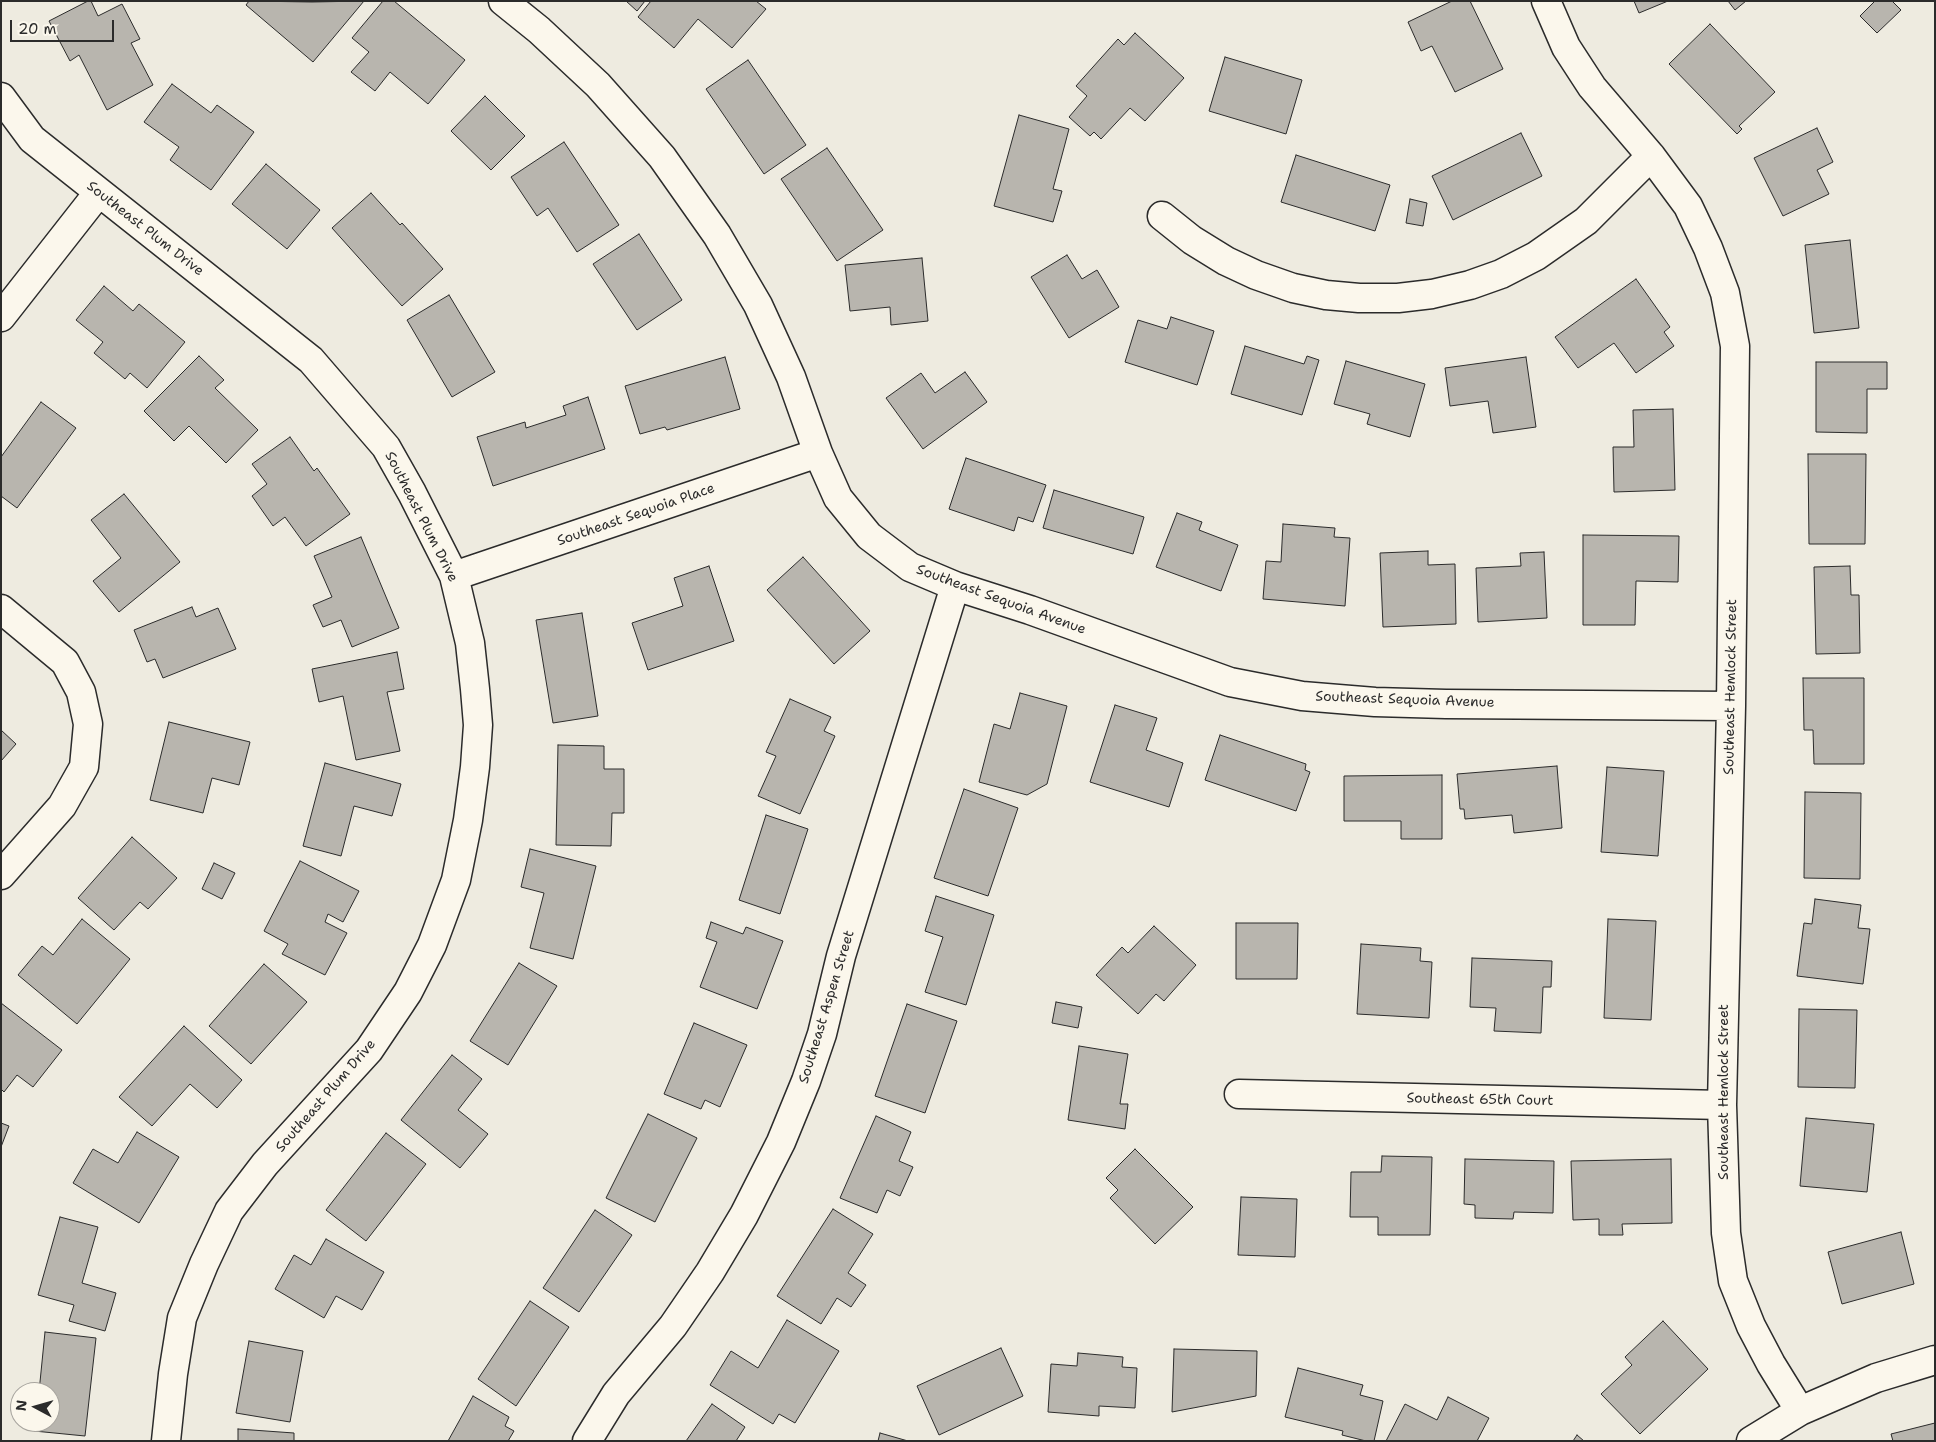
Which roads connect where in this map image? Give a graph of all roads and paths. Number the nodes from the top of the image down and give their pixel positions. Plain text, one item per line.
1 (503, 1) edge
2 (1546, 1) edge
3 (1, 97) edge
4 (1651, 156) junction
5 (99, 192) junction
6 (1162, 216) dead end
7 (1, 317) edge
8 (818, 453) junction
9 (454, 576) junction
10 (955, 586) junction
11 (1, 608) edge
12 (1731, 706) junction
13 (1, 874) edge
14 (1239, 1094) dead end
15 (1722, 1105) junction
16 (1935, 1360) edge
17 (1800, 1410) junction
18 (166, 1441) edge
19 (587, 1441) edge
20 (1751, 1441) edge

1 - 8 street, Southeast Sequoia Avenue
2 - 4 street, Southeast Hemlock Street
3 - 5 street, Southeast Plum Drive
4 - 6 street
4 - 12 street, Southeast Hemlock Street
5 - 7 street
5 - 9 street, Southeast Plum Drive
8 - 9 street, Southeast Sequoia Place
8 - 10 street, Southeast Sequoia Avenue
9 - 18 street, Southeast Plum Drive
10 - 12 street, Southeast Sequoia Avenue
10 - 19 street, Southeast Aspen Street
11 - 13 street
12 - 15 street, Southeast Hemlock Street
14 - 15 street, Southeast 65th Court
15 - 17 street, Southeast Hemlock Street
16 - 17 street
17 - 20 street

